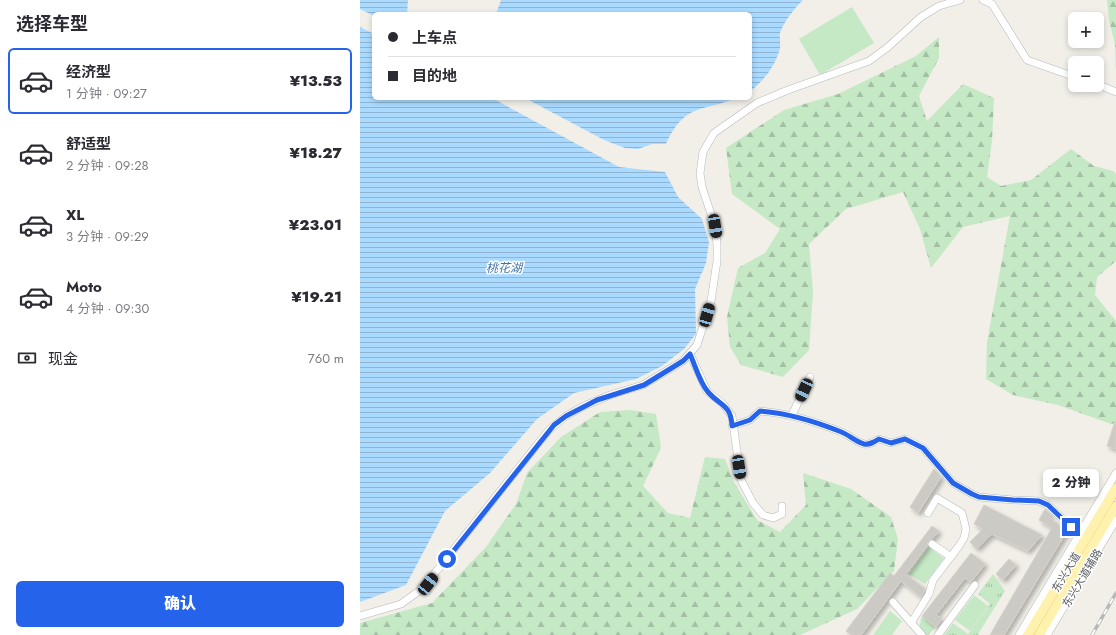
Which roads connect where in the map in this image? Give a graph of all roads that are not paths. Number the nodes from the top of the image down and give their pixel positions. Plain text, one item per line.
1 (960, 0) edge
2 (983, 0) edge
3 (1068, 75) edge
4 (1104, 87) edge
5 (1116, 92) edge
6 (690, 354) junction
7 (810, 377) dead end
8 (792, 415) junction
9 (732, 426) junction
10 (1116, 473) edge
11 (1116, 488) edge
12 (1112, 504) edge
13 (782, 506) dead end
14 (1094, 509) junction
15 (928, 513) dead end
16 (1116, 520) edge
17 (1079, 535) junction
18 (932, 544) dead end
19 (1100, 547) junction
20 (1086, 556) junction
21 (951, 557) junction
22 (1051, 582) junction
23 (975, 585) dead end
24 (1048, 601) junction
25 (893, 602) dead end
26 (360, 616) edge
27 (911, 623) junction
28 (922, 635) edge
29 (938, 635) edge
30 (1019, 635) edge
31 (1028, 635) edge
32 (1039, 635) edge
33 (1047, 635) edge

1 - 6 street
2 - 3 street
4 - 5 street
6 - 9 street
6 - 26 street
7 - 8 street
8 - 9 street
8 - 17 street
9 - 13 street
10 - 14 street
11 - 12 main road, 东兴大道
12 - 14 street
12 - 20 main road, 东兴大道
12 - 24 main road, 东兴大道
14 - 17 street
15 - 21 street
16 - 19 street, 东兴大道辅路
17 - 22 street
18 - 21 street
19 - 20 street
19 - 33 street, 东兴大道辅路
20 - 32 main road, 东兴大道
21 - 27 street
22 - 24 street
22 - 30 street
23 - 29 street
24 - 31 main road, 东兴大道
25 - 27 street
27 - 28 street

